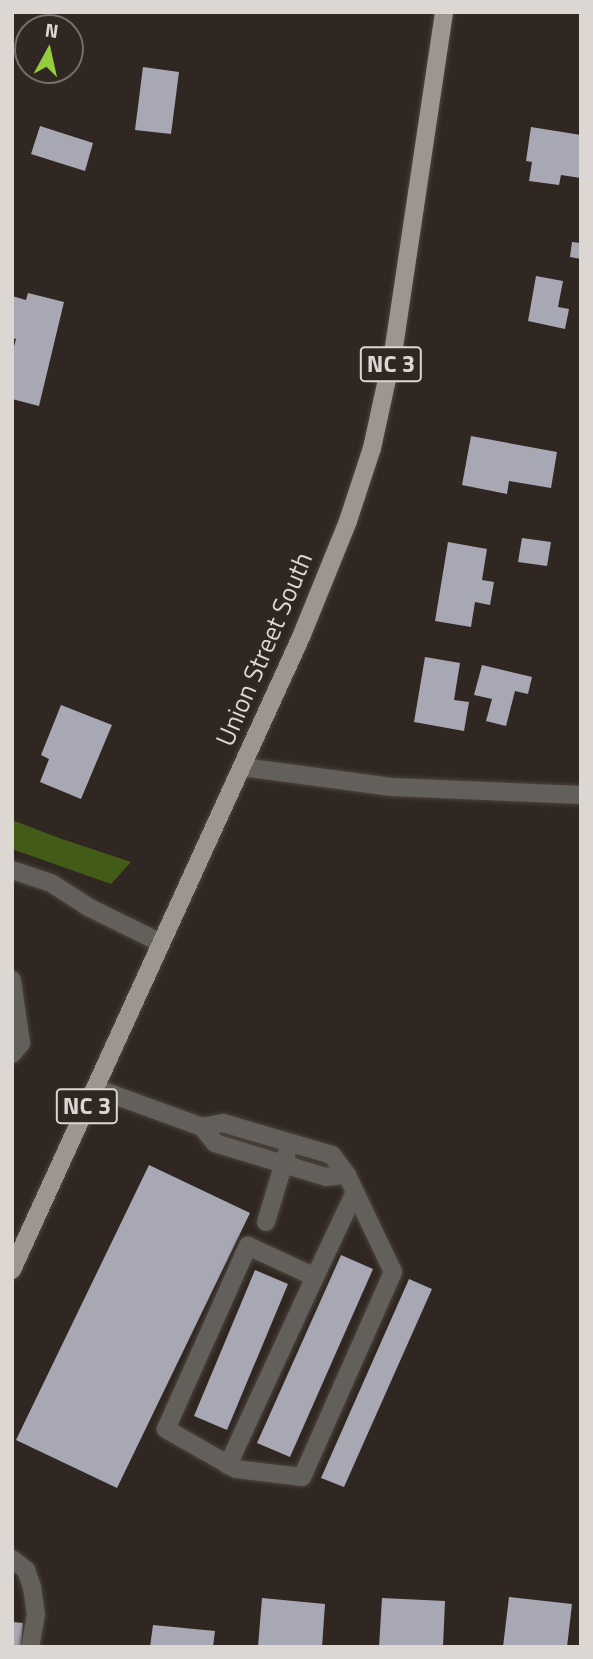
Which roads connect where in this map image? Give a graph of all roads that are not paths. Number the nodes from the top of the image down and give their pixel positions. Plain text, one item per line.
1 (444, 12) edge
2 (242, 767) junction
3 (581, 795) edge
4 (13, 870) edge
5 (12, 880) edge
6 (161, 943) junction
7 (12, 980) edge
8 (12, 1054) edge
9 (95, 1088) junction
10 (202, 1127) junction
11 (290, 1143) junction
12 (284, 1163) junction
13 (347, 1175) junction
14 (355, 1192) junction
15 (267, 1222) dead end
16 (12, 1270) edge
17 (315, 1277) junction
18 (228, 1465) junction
19 (12, 1559) edge
20 (30, 1647) edge

1 - 2 main road, Union Street South / NC 3
2 - 3 street
2 - 6 main road, Union Street South / NC 3
4 - 5 street
4 - 6 street
6 - 9 main road, Union Street South / NC 3
7 - 8 street
9 - 10 street
9 - 16 main road, Union Street South / NC 3
10 - 11 street
10 - 12 street
11 - 12 street
11 - 13 street
12 - 13 street
12 - 15 street
13 - 14 street
14 - 17 street
14 - 18 street
17 - 18 street
17 - 18 street
19 - 20 street

